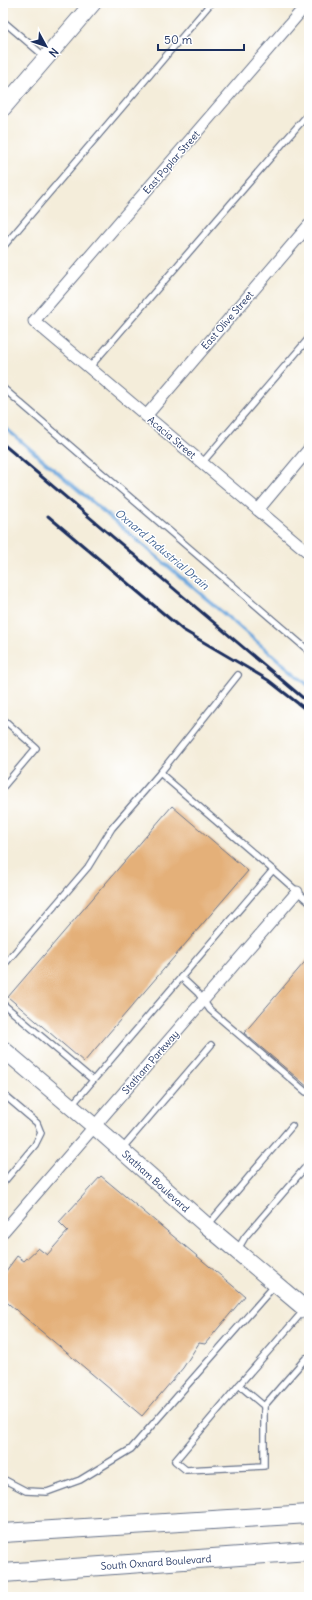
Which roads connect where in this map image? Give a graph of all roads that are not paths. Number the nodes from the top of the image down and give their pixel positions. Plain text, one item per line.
1 (211, 3) edge
2 (308, 3) edge
3 (88, 5) edge
4 (3, 21) edge
5 (46, 58) junction
6 (3, 108) edge
7 (309, 113) edge
8 (309, 225) edge
9 (3, 247) edge
10 (34, 321) joint
11 (309, 338) edge
12 (89, 368) junction
13 (3, 388) edge
14 (146, 416) junction
15 (309, 449) edge
16 (202, 463) junction
17 (258, 510) junction
18 (309, 553) edge
19 (309, 651) edge
20 (238, 675) dead end
21 (3, 719) edge
22 (160, 773) junction
23 (3, 787) edge
24 (273, 870) junction
25 (297, 892) junction
26 (309, 902) edge
27 (3, 966) edge
28 (181, 978) junction
29 (204, 1000) junction
30 (3, 1004) edge
31 (211, 1045) dead end
32 (3, 1049) edge
33 (94, 1080) junction
34 (309, 1092) edge
35 (3, 1094) edge
36 (71, 1107) junction
37 (94, 1126) junction
38 (292, 1126) dead end
39 (121, 1150) junction
40 (309, 1164) edge
41 (3, 1183) edge
42 (206, 1226) junction
43 (3, 1232) edge
44 (236, 1251) junction
45 (276, 1284) junction
46 (307, 1310) edge
47 (309, 1361) edge
48 (239, 1385) junction
49 (264, 1406) junction
50 (3, 1479) edge
51 (309, 1514) edge
52 (3, 1533) edge
53 (309, 1551) edge
54 (3, 1573) edge

1 - 9 lane
2 - 10 street, East Poplar Street
3 - 5 street
4 - 5 lane
5 - 6 street
7 - 12 lane
8 - 14 street, East Olive Street
10 - 12 street, Acacia Street
11 - 16 lane
12 - 14 street, Acacia Street
13 - 19 lane
14 - 16 street, Acacia Street
15 - 17 street
16 - 17 street, Acacia Street
17 - 18 street, Acacia Street
20 - 22 lane
21 - 23 lane
22 - 24 lane
22 - 27 lane
24 - 25 lane
24 - 28 lane
25 - 26 lane
25 - 29 street, Statham Parkway
28 - 29 lane
28 - 33 lane
29 - 34 lane
29 - 37 street, Statham Parkway
30 - 33 lane
31 - 39 lane
32 - 36 street, Statham Boulevard
33 - 36 lane
35 - 41 lane
36 - 37 street, Statham Boulevard
37 - 39 street, Statham Boulevard
37 - 43 street, Statham Parkway
38 - 42 lane
39 - 42 street, Statham Boulevard
40 - 44 lane
42 - 44 street, Statham Boulevard
44 - 45 street, Statham Boulevard
45 - 46 street, Statham Boulevard
45 - 50 lane
46 - 48 lane
47 - 49 lane
48 - 49 lane
48 - 49 lane
51 - 52 main road
53 - 54 main road, South Oxnard Boulevard

